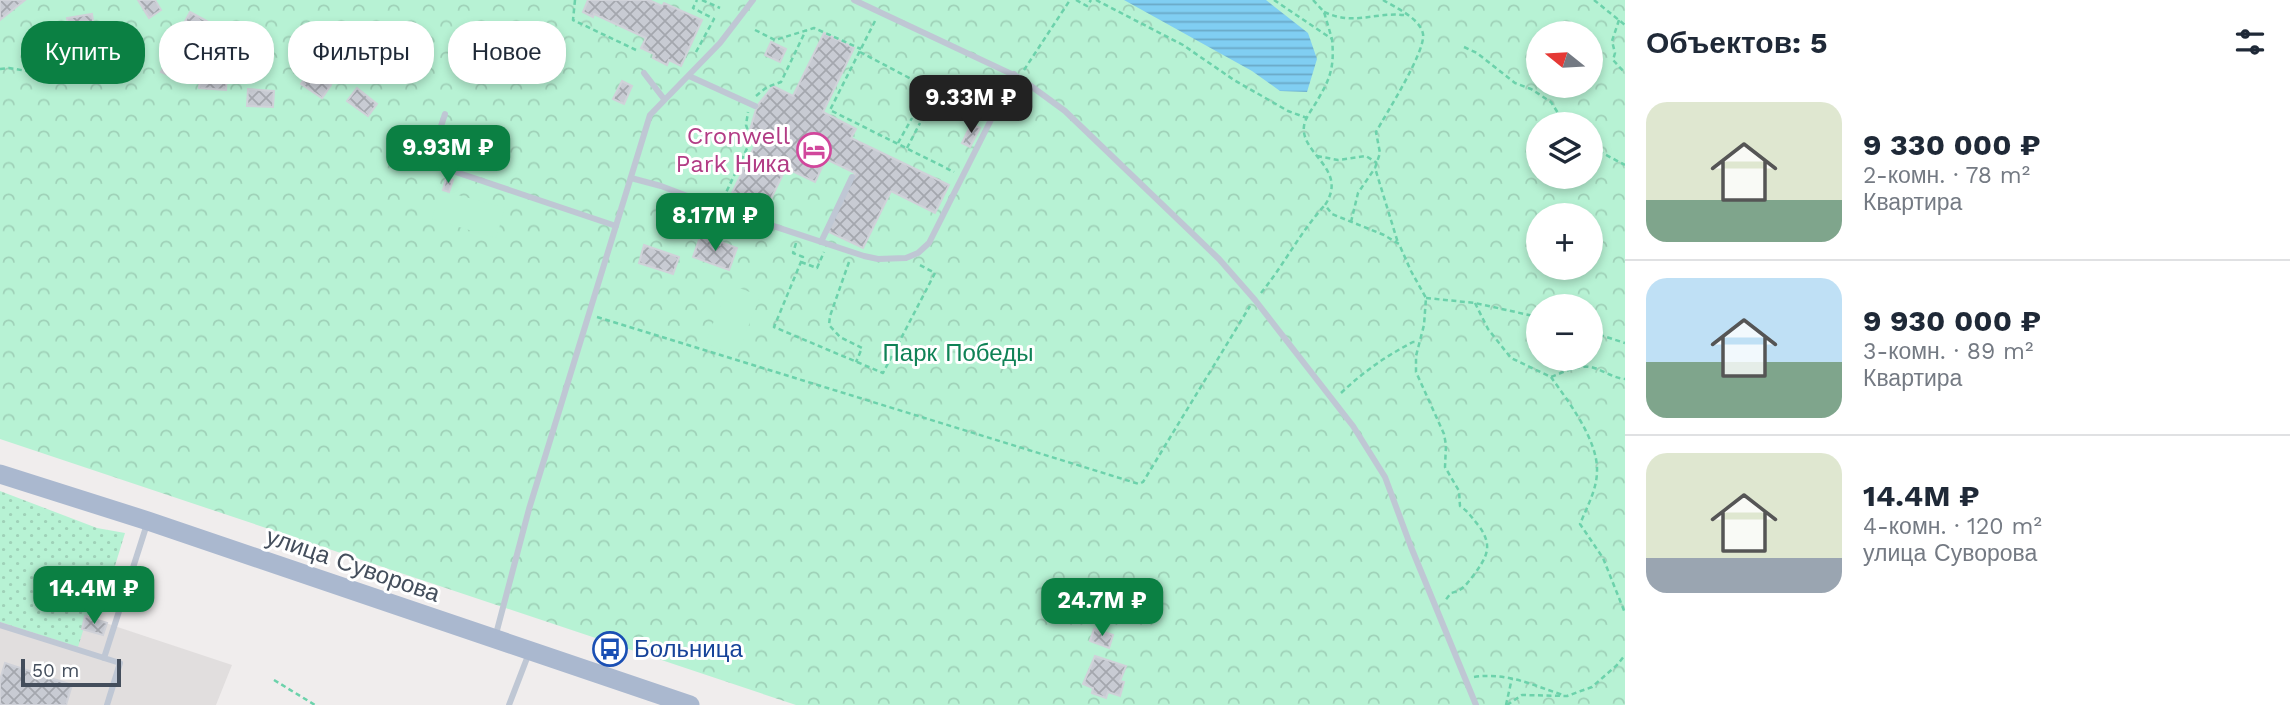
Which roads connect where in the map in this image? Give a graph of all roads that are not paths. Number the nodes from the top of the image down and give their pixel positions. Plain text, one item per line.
1 (753, 0) edge
2 (854, 0) edge
3 (643, 73) dead end
4 (689, 76) junction
5 (1017, 76) junction
6 (664, 99) junction
7 (754, 105) road end
8 (445, 114) dead end
9 (852, 177) dead end
10 (631, 178) junction
11 (616, 226) junction
12 (824, 243) junction
13 (0, 474) edge
14 (148, 520) junction
15 (0, 625) edge
16 (494, 640) junction
17 (529, 651) junction
18 (104, 658) junction
19 (107, 705) edge
20 (509, 705) edge
21 (690, 705) edge
22 (1476, 705) edge

1 - 4 lane
2 - 5 lane
3 - 6 lane
4 - 6 lane
4 - 7 lane
5 - 12 lane
5 - 22 lane
6 - 10 lane
8 - 11 lane
9 - 12 lane
10 - 11 lane
10 - 12 lane
11 - 16 lane
13 - 14 main road, улица Суворова
14 - 16 main road, улица Суворова
14 - 18 lane
15 - 18 lane
16 - 17 main road, улица Суворова
17 - 20 lane
17 - 21 main road, улица Суворова
18 - 19 lane

